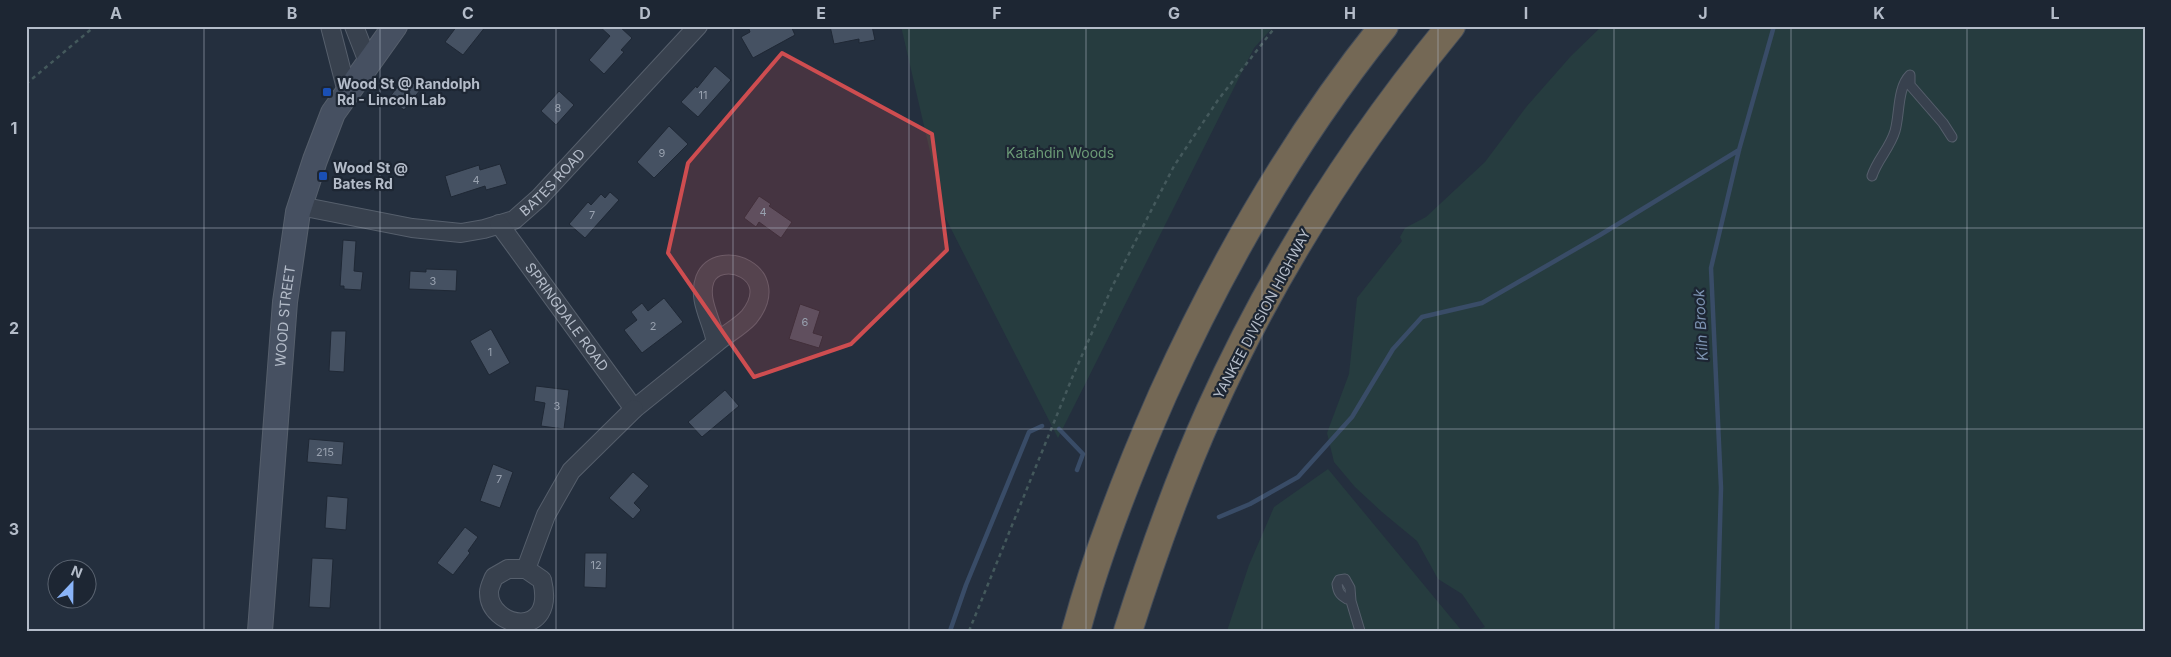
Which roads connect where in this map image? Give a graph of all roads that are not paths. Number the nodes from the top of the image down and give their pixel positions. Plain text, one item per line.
1 (330, 26) edge
2 (354, 26) edge
3 (394, 26) edge
4 (698, 26) edge
5 (1384, 26) edge
6 (1451, 26) edge
7 (368, 62) junction
8 (347, 92) junction
9 (1952, 138) dead end
10 (1872, 176) dead end
11 (300, 206) junction
12 (499, 224) junction
13 (716, 343) dead end
14 (634, 409) junction
15 (526, 569) dead end
16 (1347, 599) dead end
17 (260, 631) edge
18 (1076, 631) edge
19 (1128, 631) edge
20 (1360, 631) edge

1 - 8 street
2 - 7 street
3 - 7 street, WOOD STREET
4 - 12 street, BATES ROAD
5 - 18 highway
6 - 19 highway, YANKEE DIVISION HIGHWAY
7 - 8 street, WOOD STREET
8 - 11 street, WOOD STREET
9 - 10 lane
11 - 12 street, BATES ROAD
11 - 17 street, WOOD STREET
12 - 14 street, SPRINGDALE ROAD
13 - 14 street
14 - 15 street
16 - 20 lane

